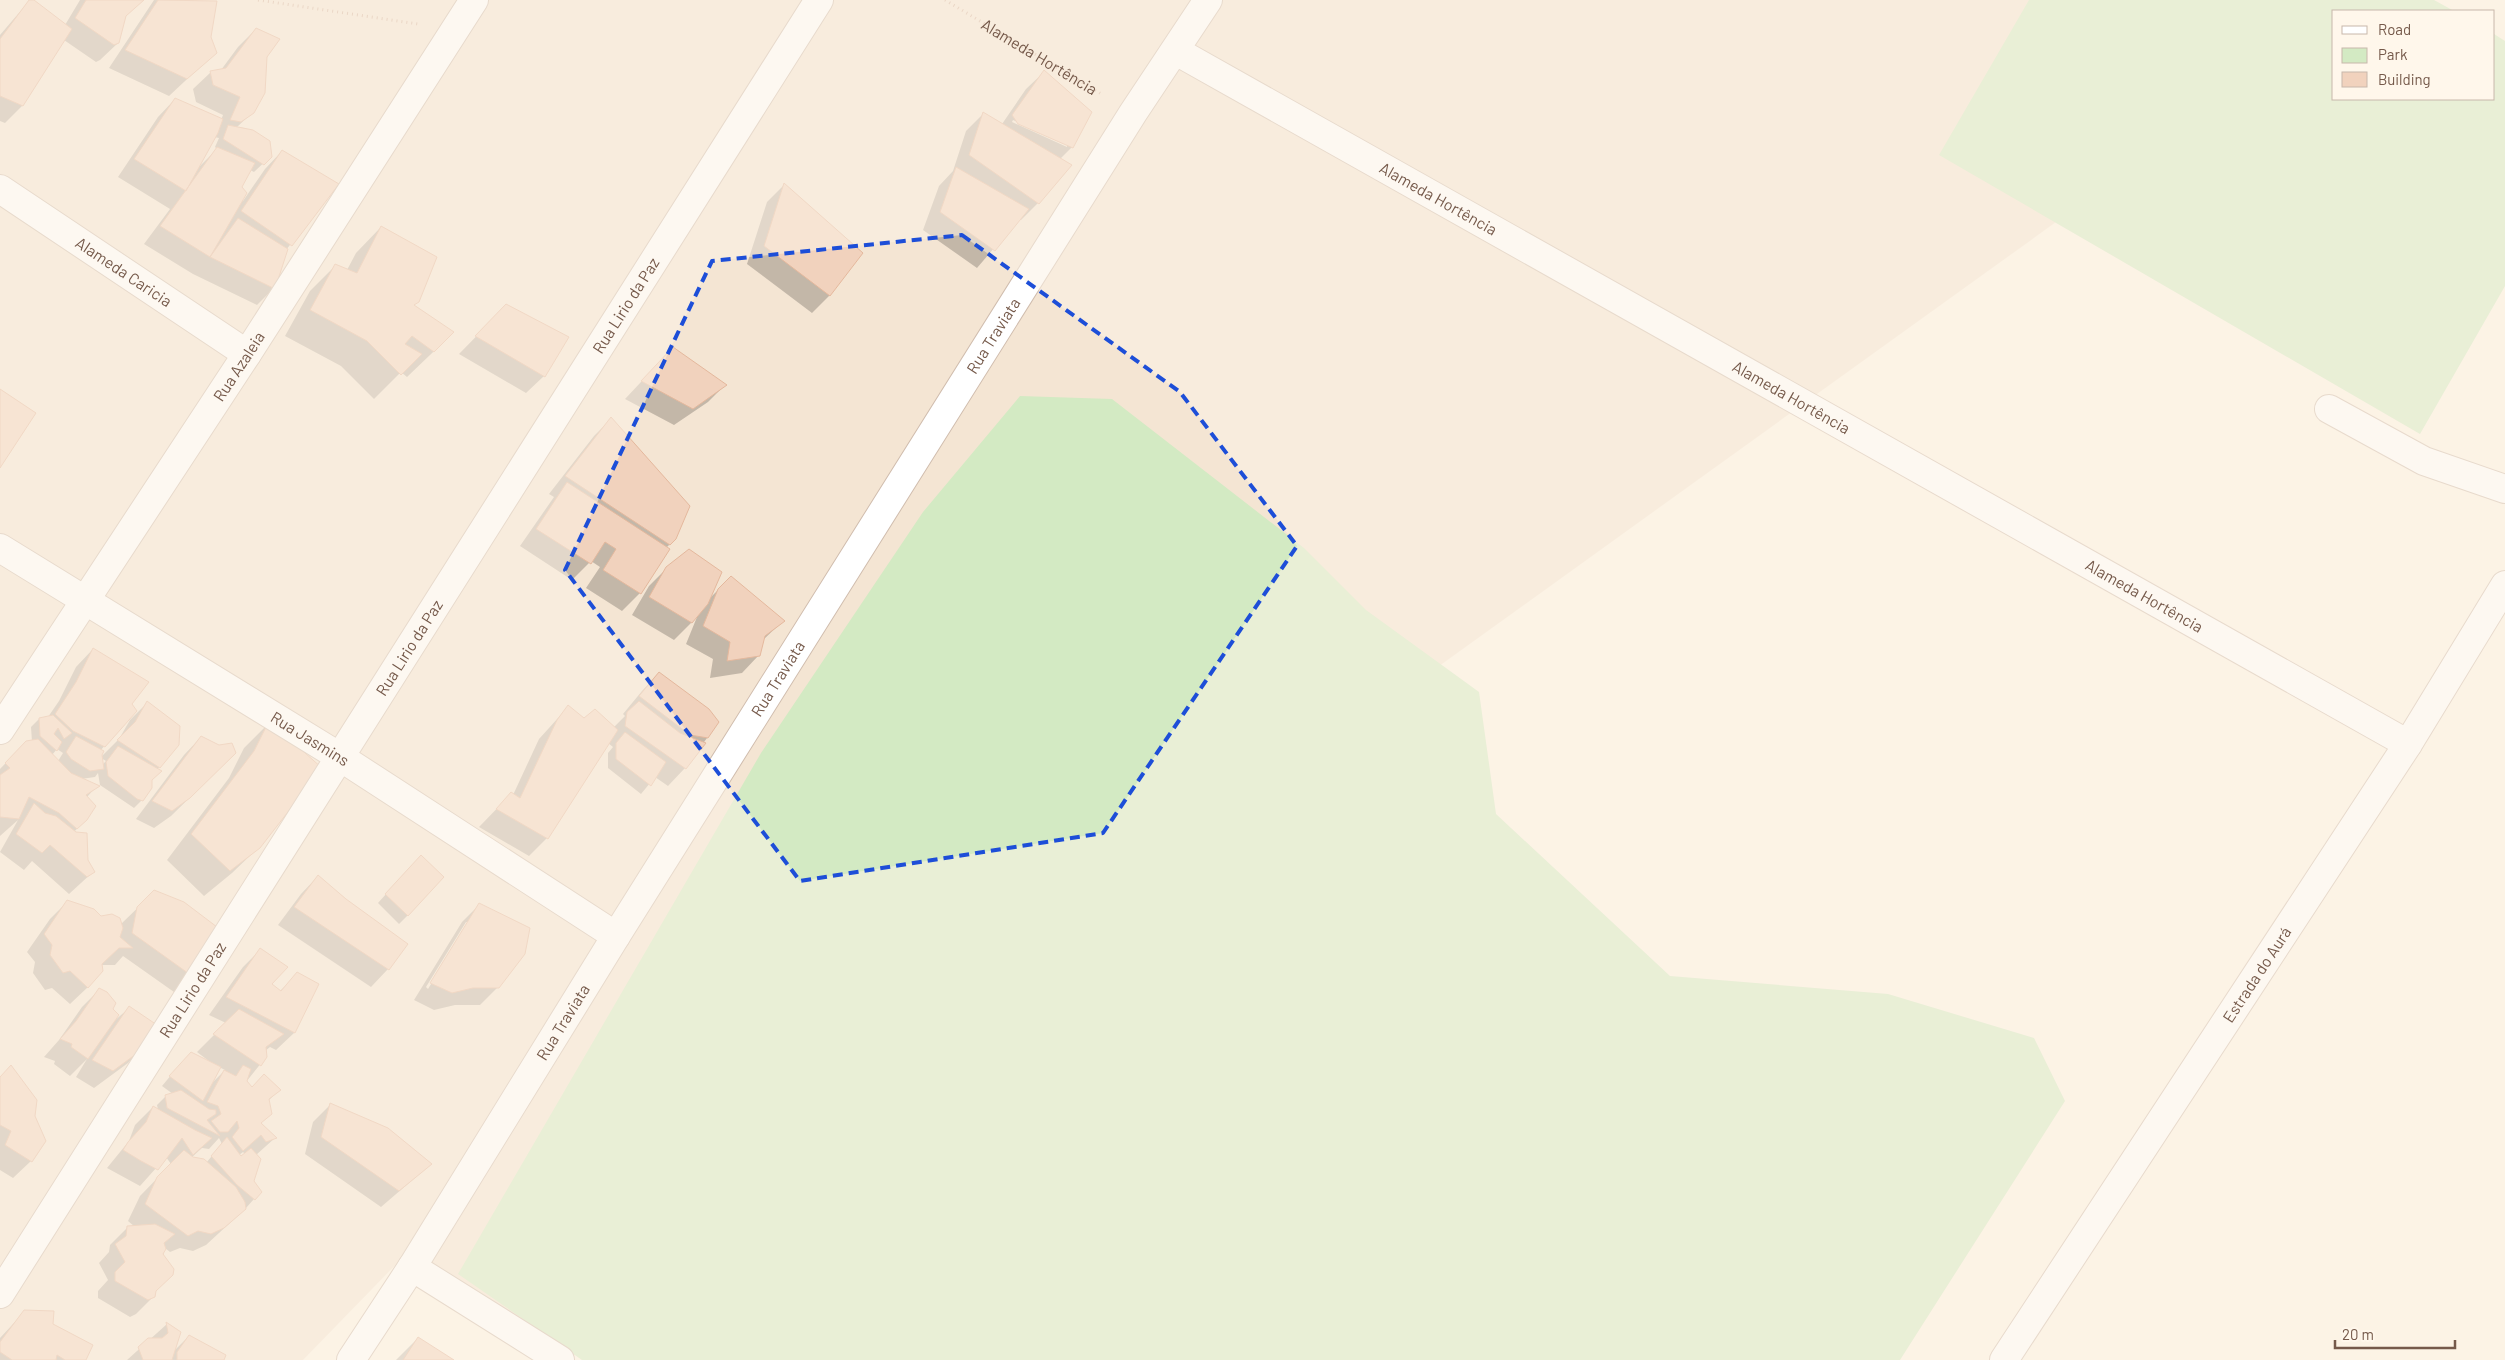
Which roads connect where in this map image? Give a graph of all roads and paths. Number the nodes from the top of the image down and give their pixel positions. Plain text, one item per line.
1 (258, 0) edge
2 (474, 0) edge
3 (819, 0) edge
4 (945, 0) edge
5 (1208, 0) edge
6 (456, 29) junction
7 (1176, 50) junction
8 (1133, 113) junction
9 (0, 189) edge
10 (248, 354) junction
11 (2329, 409) dead end
12 (2505, 489) edge
13 (0, 548) edge
14 (2505, 585) edge
15 (84, 601) junction
16 (0, 730) edge
17 (2408, 744) junction
18 (340, 757) junction
19 (616, 936) junction
20 (412, 1268) junction
21 (0, 1294) edge
22 (351, 1360) edge
23 (560, 1360) edge
24 (2004, 1360) edge

1 - 6 path
2 - 6 street, Rua Azaleia
3 - 18 street, Rua Lirio da Paz
4 - 8 path, Alameda Hortência
5 - 7 street, Rua Traviata
6 - 10 street, Rua Azaleia
7 - 8 street, Rua Traviata
7 - 17 street, Alameda Hortência
8 - 19 street, Rua Traviata
9 - 10 street, Alameda Caricia
10 - 15 street, Rua Azaleia
11 - 12 street
13 - 15 street, Rua Jasmins
14 - 17 street, Estrada do Aurá
15 - 16 street, Rua Azaleia
15 - 18 street, Rua Jasmins
17 - 24 street, Estrada do Aurá
18 - 19 street, Rua Jasmins
18 - 21 street, Rua Lirio da Paz
19 - 20 street, Rua Traviata
20 - 22 street, Rua Traviata
20 - 23 street

